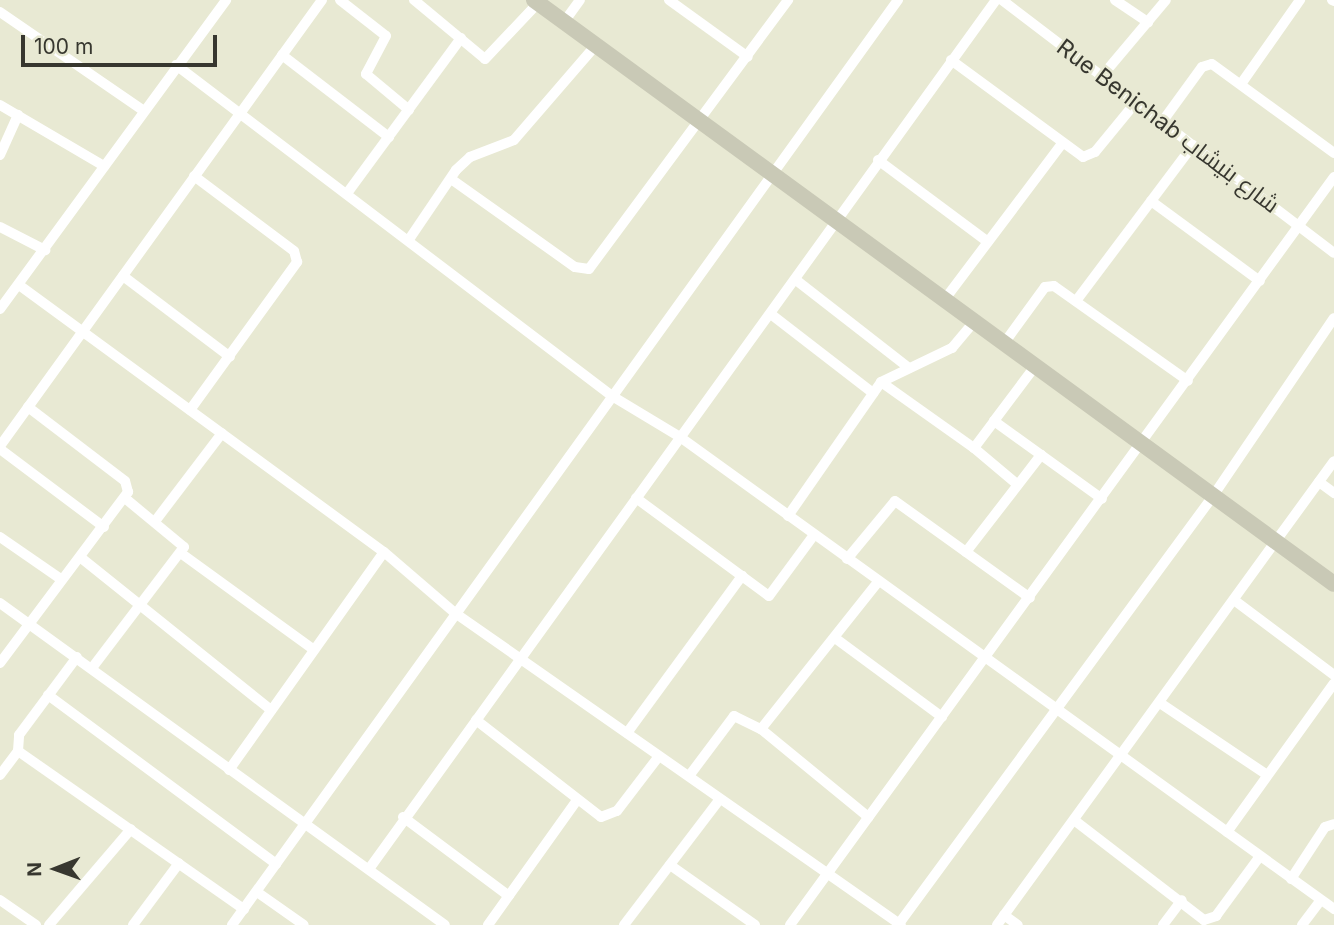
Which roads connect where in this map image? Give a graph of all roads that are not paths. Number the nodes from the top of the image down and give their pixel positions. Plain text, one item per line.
1 (226, 0) edge
2 (322, 0) edge
3 (340, 0) edge
4 (414, 0) edge
5 (580, 0) edge
6 (668, 0) edge
7 (788, 0) edge
8 (898, 0) edge
9 (996, 0) edge
10 (1002, 0) edge
11 (1115, 0) edge
12 (1166, 0) edge
13 (1300, 0) edge
14 (536, 2) edge
15 (0, 12) edge
16 (564, 22) junction
17 (1148, 22) junction
18 (461, 38) junction
19 (596, 45) junction
20 (282, 55) junction
21 (748, 57) junction
22 (951, 60) junction
23 (176, 65) junction
24 (1102, 76) junction
25 (1241, 84) junction
26 (1136, 102) junction
27 (0, 105) edge
28 (409, 110) junction
29 (144, 111) junction
30 (240, 112) junction
31 (18, 115) junction
32 (703, 122) junction
33 (1162, 122) junction
34 (389, 137) junction
35 (1061, 145) junction
36 (1193, 145) junction
37 (1334, 153) edge
38 (0, 155) edge
39 (878, 160) junction
40 (104, 166) junction
41 (770, 171) junction
42 (194, 176) junction
43 (1334, 177) edge
44 (451, 179) junction
45 (348, 192) junction
46 (1151, 201) junction
47 (837, 219) junction
48 (1299, 226) junction
49 (0, 227) edge
50 (410, 238) junction
51 (988, 242) junction
52 (45, 250) junction
53 (1334, 253) edge
54 (123, 276) junction
55 (796, 279) junction
56 (1260, 281) junction
57 (19, 285) junction
58 (945, 299) junction
59 (1076, 301) junction
60 (0, 309) edge
61 (772, 315) junction
62 (1334, 318) edge
63 (975, 321) junction
64 (83, 332) junction
65 (1005, 342) junction
66 (230, 357) junction
67 (1036, 365) junction
68 (909, 368) junction
69 (1188, 381) junction
70 (881, 382) junction
71 (873, 393) junction
72 (612, 396) junction
73 (28, 407) junction
74 (190, 410) junction
75 (994, 421) junction
76 (222, 433) junction
77 (680, 437) junction
78 (1143, 444) junction
79 (0, 447) edge
80 (974, 448) junction
81 (1041, 455) junction
82 (1334, 461) edge
83 (1319, 482) junction
84 (1018, 485) junction
85 (1334, 493) edge
86 (1213, 496) junction
87 (636, 498) junction
88 (126, 499) junction
89 (1102, 499) junction
90 (788, 516) junction
91 (156, 520) junction
92 (104, 527) junction
93 (814, 536) junction
94 (0, 537) edge
95 (1276, 542) junction
96 (384, 552) junction
97 (966, 552) junction
98 (182, 554) junction
99 (80, 557) junction
100 (847, 559) junction
101 (742, 576) junction
102 (62, 580) junction
103 (878, 582) junction
104 (1334, 584) edge
105 (1030, 598) junction
106 (1234, 600) junction
107 (0, 603) edge
108 (141, 606) junction
109 (455, 613) junction
110 (27, 623) junction
111 (835, 638) junction
112 (314, 650) junction
113 (77, 657) junction
114 (521, 658) junction
115 (984, 659) junction
116 (0, 663) edge
117 (92, 668) junction
118 (1334, 675) edge
119 (1334, 683) edge
120 (48, 695) junction
121 (1160, 703) junction
122 (271, 710) junction
123 (1054, 710) junction
124 (942, 717) junction
125 (477, 720) junction
126 (761, 729) junction
127 (627, 733) junction
128 (18, 751) junction
129 (659, 756) junction
130 (1119, 756) junction
131 (229, 770) junction
132 (0, 775) edge
133 (1268, 775) junction
134 (688, 776) junction
135 (720, 799) junction
136 (577, 800) junction
137 (403, 817) junction
138 (868, 817) junction
139 (1074, 820) junction
140 (306, 823) junction
141 (1334, 824) edge
142 (131, 829) junction
143 (1227, 832) junction
144 (1260, 856) junction
145 (179, 863) junction
146 (276, 864) junction
147 (670, 865) junction
148 (369, 869) junction
149 (827, 873) junction
150 (1291, 879) junction
151 (257, 892) junction
152 (509, 896) junction
153 (0, 900) edge
154 (1182, 900) junction
155 (1321, 900) junction
156 (244, 909) junction
157 (1334, 909) edge
158 (1004, 915) junction
159 (36, 925) edge
160 (49, 925) edge
161 (133, 925) edge
162 (232, 925) edge
163 (304, 925) edge
164 (445, 925) edge
165 (488, 925) edge
166 (624, 925) edge
167 (755, 925) edge
168 (790, 925) edge
169 (900, 925) edge
170 (997, 925) edge
171 (1018, 925) edge
172 (1163, 925) edge
173 (1301, 925) edge

1 - 23 street
2 - 20 street
3 - 28 street
4 - 18 street
5 - 16 street
6 - 21 street
7 - 21 street
8 - 41 street
9 - 22 street
10 - 24 street, Rue Benichab شارع بنيشاب
11 - 17 street
12 - 17 street
13 - 25 street
14 - 16 street
14 - 18 street
15 - 29 street
16 - 19 street
17 - 24 street
18 - 28 street
19 - 32 street
19 - 44 street
20 - 30 street
20 - 34 street
21 - 32 street
22 - 35 street
22 - 39 street
23 - 29 street
23 - 30 street
24 - 26 street, Rue Benichab شارع بنيشاب
25 - 33 street
25 - 37 street
26 - 33 street, Rue Benichab شارع بنيشاب
26 - 35 street
27 - 31 street
28 - 34 street
29 - 40 street
30 - 42 street
30 - 45 street
31 - 38 street
31 - 40 street
32 - 41 street
32 - 44 street
33 - 36 street, Rue Benichab شارع بنيشاب
34 - 45 street
35 - 51 street
36 - 46 street
36 - 48 street, Rue Benichab شارع بنيشاب
39 - 47 street
39 - 51 street
40 - 52 street
41 - 47 street
41 - 72 street
42 - 54 street
42 - 66 street
43 - 48 street
44 - 50 street
45 - 50 street
46 - 56 street
46 - 59 street
47 - 55 street
47 - 58 street
48 - 53 street, Rue Benichab شارع بنيشاب
48 - 56 street
49 - 52 street
50 - 72 street
51 - 58 street
52 - 57 street
54 - 64 street
54 - 66 street
55 - 61 street
55 - 68 street
56 - 69 street
57 - 60 street
57 - 64 street
58 - 63 street
59 - 65 street
59 - 69 street
61 - 71 street
61 - 77 street
62 - 86 street
63 - 65 street
63 - 68 street
64 - 73 street
64 - 74 street
65 - 67 street
66 - 74 street
67 - 75 street
67 - 78 street
68 - 70 street
69 - 78 street
70 - 71 street
70 - 80 street
71 - 90 street
72 - 77 street
72 - 109 street
73 - 79 street
73 - 88 street
74 - 76 street
75 - 80 street
75 - 81 street
76 - 91 street
76 - 96 street
77 - 87 street
77 - 90 street
78 - 86 street
78 - 89 street
79 - 92 street
80 - 84 street
81 - 84 street
81 - 89 street
82 - 83 street
83 - 85 street
83 - 95 street
84 - 97 street
86 - 95 street
86 - 123 street
87 - 101 street
87 - 114 street
88 - 91 street
88 - 92 street
89 - 105 street
90 - 93 street
91 - 98 street
92 - 99 street
93 - 100 street
93 - 101 street
94 - 102 street
95 - 104 street
95 - 106 street
96 - 109 street
96 - 112 street
97 - 100 street
97 - 105 street
98 - 108 street
98 - 112 street
99 - 102 street
99 - 108 street
100 - 103 street
101 - 127 street
102 - 110 street
103 - 111 street
103 - 115 street
105 - 115 street
106 - 118 street
106 - 121 street
107 - 110 street
108 - 117 street
108 - 122 street
109 - 114 street
109 - 140 street
110 - 113 street
110 - 116 street
111 - 124 street
111 - 126 street
112 - 122 street
113 - 117 street
113 - 120 street
114 - 125 street
114 - 127 street
115 - 123 street
115 - 124 street
117 - 131 street
119 - 133 street
120 - 128 street
120 - 146 street
121 - 130 street
121 - 133 street
122 - 131 street
123 - 130 street
123 - 169 street
124 - 138 street
125 - 136 street
125 - 137 street
126 - 134 street
126 - 138 street
127 - 129 street
128 - 132 street
128 - 142 street
129 - 134 street
129 - 136 street
130 - 139 street
130 - 143 street
131 - 140 street
133 - 143 street
134 - 135 street
135 - 147 street
135 - 149 street
136 - 152 street
137 - 148 street
137 - 152 street
138 - 149 street
139 - 154 street
139 - 158 street
140 - 146 street
140 - 148 street
141 - 150 street
142 - 145 street
142 - 160 street
143 - 144 street
144 - 150 street
144 - 154 street
145 - 156 street
145 - 161 street
146 - 151 street
147 - 166 street
147 - 167 street
148 - 164 street
149 - 168 street
149 - 169 street
150 - 155 street
151 - 156 street
151 - 163 street
152 - 165 street
153 - 159 street
154 - 172 street
155 - 157 street
155 - 173 street
156 - 162 street
158 - 170 street
158 - 171 street

